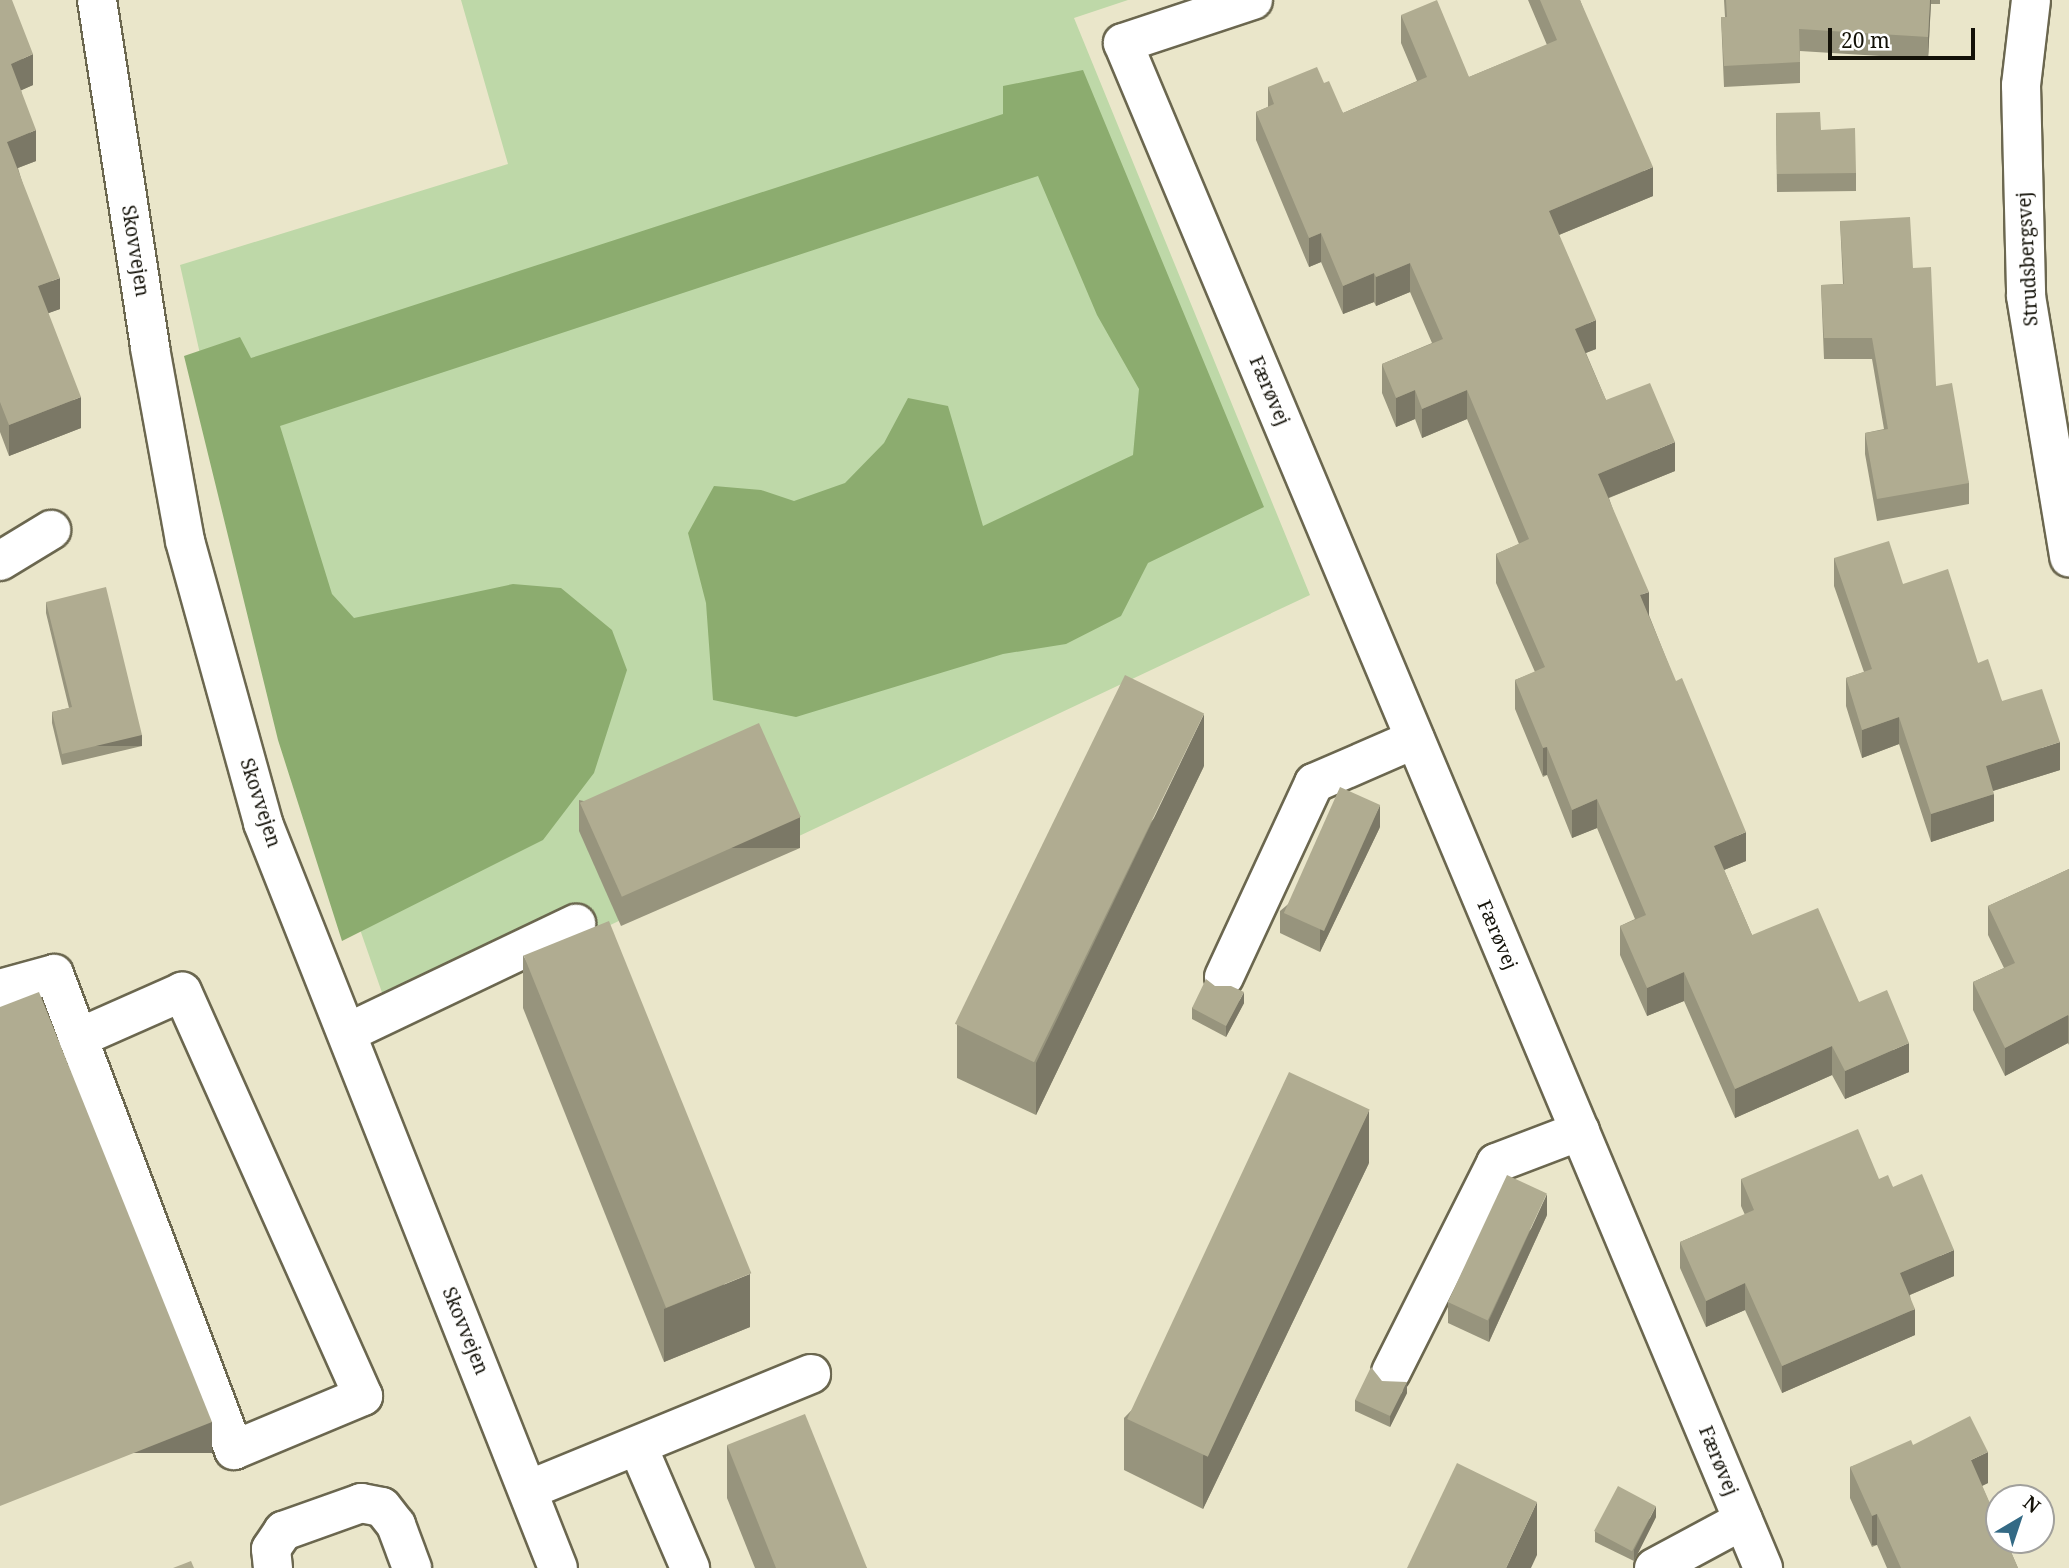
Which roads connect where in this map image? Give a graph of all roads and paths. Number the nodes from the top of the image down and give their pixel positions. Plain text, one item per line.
1 (97, 0) edge
2 (1253, 0) edge
3 (2031, 0) edge
4 (51, 530) dead end
5 (2069, 557) edge
6 (0, 561) edge
7 (1415, 739) junction
8 (576, 924) dead end
9 (1224, 977) dead end
10 (0, 989) edge
11 (347, 1033) junction
12 (78, 1038) junction
13 (1580, 1131) junction
14 (1391, 1372) dead end
15 (811, 1374) dead end
16 (638, 1447) junction
17 (528, 1490) junction
18 (1743, 1520) junction
19 (273, 1568) edge
20 (412, 1568) edge
21 (558, 1568) edge
22 (690, 1568) edge
23 (1654, 1568) edge
24 (1763, 1568) edge

1 - 11 street, Skovvejen
2 - 7 street, Færøvej
3 - 5 street, Strudsbergsvej
4 - 6 street
7 - 9 street
7 - 13 street, Færøvej
8 - 11 street
10 - 12 street
11 - 17 street, Skovvejen
12 - 12 street
13 - 14 street
13 - 18 street, Færøvej
15 - 16 street
16 - 17 street
16 - 22 street
17 - 21 street, Skovvejen
18 - 23 street, Færøvej
18 - 24 street, Færøvej
19 - 20 street

